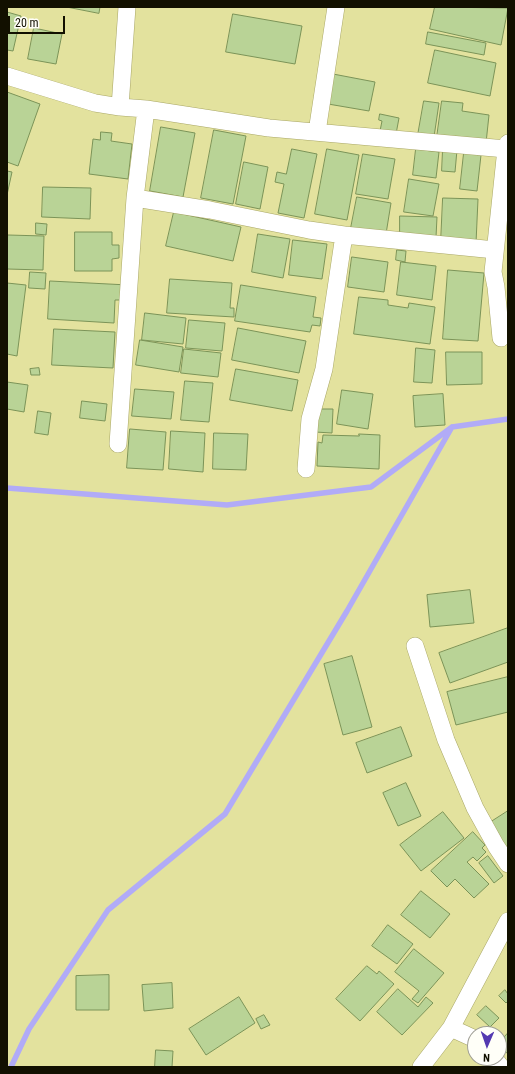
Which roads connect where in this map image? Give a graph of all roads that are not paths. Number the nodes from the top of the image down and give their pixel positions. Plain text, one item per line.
1 (127, 7) edge
2 (336, 7) edge
3 (7, 76) edge
4 (120, 107) junction
5 (146, 109) junction
6 (317, 132) junction
7 (507, 146) edge
8 (135, 198) junction
9 (344, 235) junction
10 (494, 250) junction
11 (501, 338) dead end
12 (118, 444) dead end
13 (306, 470) dead end
14 (415, 646) dead end
15 (508, 864) edge
16 (508, 921) edge
17 (451, 1028) junction
18 (467, 1035) edge
19 (422, 1067) edge

1 - 4 street
2 - 6 street
3 - 4 street
4 - 5 street
5 - 6 street
5 - 8 street
6 - 7 street
7 - 10 street
8 - 9 street
8 - 12 street
9 - 10 street
9 - 13 street
10 - 11 street
14 - 15 street
16 - 17 street
17 - 18 street
17 - 19 street

